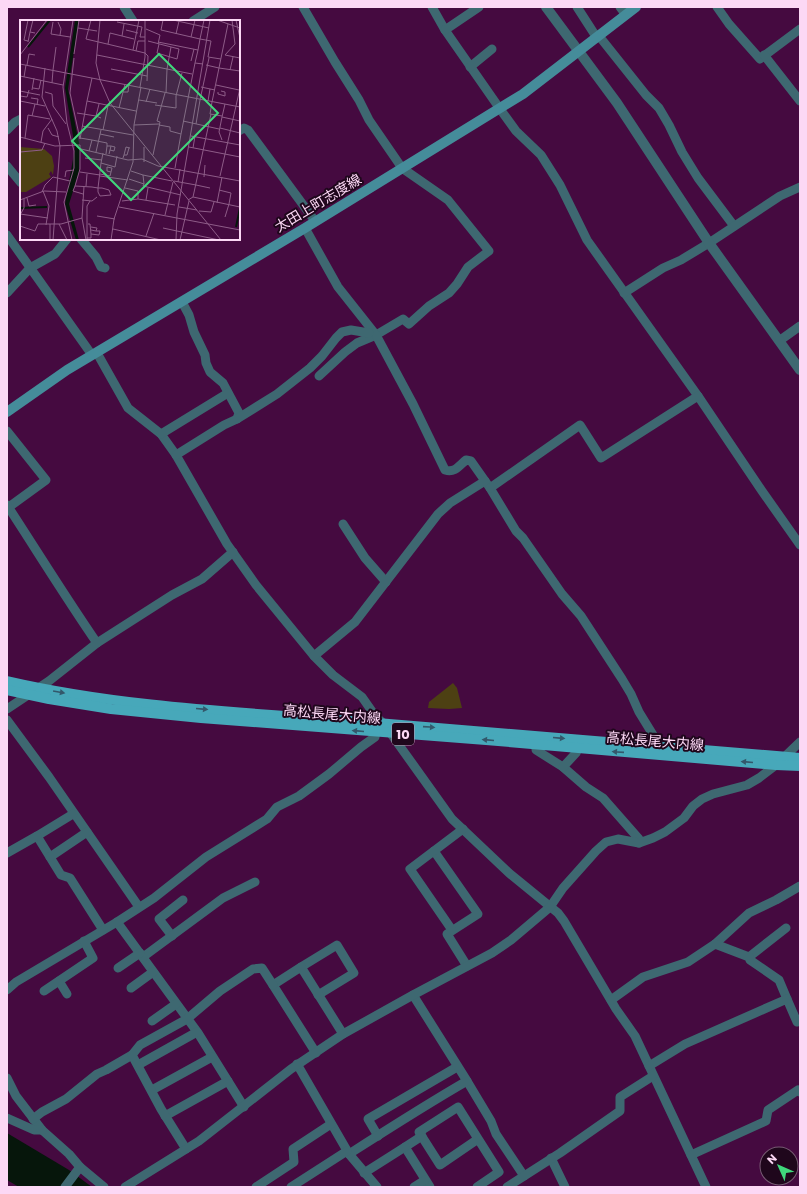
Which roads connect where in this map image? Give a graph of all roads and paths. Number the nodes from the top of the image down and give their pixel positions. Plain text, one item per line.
1 (124, 7) edge
2 (215, 7) edge
3 (303, 7) edge
4 (432, 7) edge
5 (479, 7) edge
6 (546, 7) edge
7 (577, 7) edge
8 (636, 7) edge
9 (717, 7) edge
10 (623, 11) edge
11 (132, 20) edge
12 (195, 20) edge
13 (445, 30) junction
14 (800, 30) edge
15 (598, 37) junction
16 (492, 49) dead end
17 (579, 52) junction
18 (764, 55) junction
19 (470, 67) junction
20 (800, 101) edge
21 (500, 109) junction
22 (20, 120) edge
23 (7, 130) edge
24 (240, 130) edge
25 (7, 166) edge
26 (402, 168) junction
27 (20, 183) edge
28 (800, 187) edge
29 (315, 222) junction
30 (734, 226) junction
31 (305, 228) junction
32 (7, 235) edge
33 (67, 240) edge
34 (82, 240) edge
35 (709, 243) junction
36 (30, 268) junction
37 (105, 268) dead end
38 (7, 293) edge
39 (624, 293) junction
40 (182, 302) junction
41 (800, 326) edge
42 (372, 334) junction
43 (779, 341) junction
44 (94, 354) junction
45 (800, 370) edge
46 (319, 376) dead end
47 (228, 393) junction
48 (698, 396) junction
49 (7, 412) edge
50 (237, 420) junction
51 (7, 431) edge
52 (161, 434) junction
53 (176, 454) junction
54 (488, 484) junction
55 (8, 506) edge
56 (344, 524) dead end
57 (800, 545) edge
58 (233, 552) junction
59 (386, 582) junction
60 (97, 643) junction
61 (314, 656) junction
62 (7, 681) edge
63 (38, 688) junction
64 (7, 690) edge
65 (28, 695) junction
66 (7, 709) edge
67 (180, 712) junction
68 (7, 720) edge
69 (384, 724) junction
70 (376, 732) junction
71 (391, 733) junction
72 (800, 742) edge
73 (536, 745) junction
74 (659, 746) junction
75 (578, 748) junction
76 (666, 755) junction
77 (785, 757) junction
78 (800, 758) edge
79 (776, 765) junction
80 (800, 766) edge
81 (563, 767) junction
82 (73, 814) junction
83 (463, 829) junction
84 (87, 832) junction
85 (37, 836) junction
86 (639, 843) junction
87 (434, 851) junction
88 (7, 853) edge
89 (50, 857) junction
90 (255, 882) dead end
91 (800, 886) edge
92 (183, 900) dead end
93 (139, 907) junction
94 (550, 907) junction
95 (117, 922) junction
96 (786, 928) dead end
97 (103, 930) junction
98 (452, 930) junction
99 (172, 936) junction
100 (84, 941) junction
101 (715, 944) junction
102 (141, 955) junction
103 (749, 957) junction
104 (467, 966) junction
105 (301, 967) junction
106 (118, 968) dead end
107 (153, 972) junction
108 (59, 981) junction
109 (273, 985) junction
110 (131, 988) dead end
111 (7, 990) edge
112 (44, 991) dead end
113 (67, 994) dead end
114 (318, 995) junction
115 (412, 995) junction
116 (787, 999) junction
117 (611, 1000) junction
118 (176, 1004) junction
119 (187, 1019) junction
120 (800, 1020) edge
121 (152, 1021) dead end
122 (197, 1032) junction
123 (343, 1034) junction
124 (316, 1052) junction
125 (132, 1055) junction
126 (212, 1057) junction
127 (298, 1064) junction
128 (138, 1065) junction
129 (649, 1066) junction
130 (457, 1067) junction
131 (654, 1076) junction
132 (7, 1078) edge
133 (228, 1081) junction
134 (467, 1081) junction
135 (152, 1090) junction
136 (800, 1092) edge
137 (244, 1107) junction
138 (165, 1116) junction
139 (7, 1118) edge
140 (33, 1119) junction
141 (331, 1124) junction
142 (42, 1130) junction
143 (378, 1136) junction
144 (422, 1136) junction
145 (478, 1139) junction
146 (405, 1147) junction
147 (186, 1149) junction
148 (348, 1152) junction
149 (691, 1155) junction
150 (551, 1158) junction
151 (78, 1169) junction
152 (364, 1173) junction
153 (524, 1176) junction
154 (427, 1183) edge
155 (65, 1187) edge
156 (104, 1187) edge
157 (125, 1187) edge
158 (256, 1187) edge
159 (291, 1187) edge
160 (377, 1187) edge
161 (414, 1187) edge
162 (477, 1187) edge
163 (508, 1187) edge
164 (565, 1187) edge
165 (706, 1187) edge

1 - 11 street
2 - 12 street
3 - 26 street
4 - 13 street
5 - 13 street
6 - 17 street
7 - 15 street
8 - 10 main road, 太田上町志度線
9 - 18 street
10 - 15 main road, 太田上町志度線
13 - 19 street
14 - 18 street
15 - 17 main road, 太田上町志度線
15 - 30 street
16 - 19 street
17 - 21 main road, 太田上町志度線
17 - 35 street
18 - 20 street
19 - 21 street
21 - 26 main road, 太田上町志度線
21 - 39 street
22 - 23 street
24 - 29 street
25 - 27 street
26 - 29 main road, 太田上町志度線
26 - 42 street
28 - 30 street
29 - 31 main road, 太田上町志度線
30 - 35 street
31 - 40 main road, 太田上町志度線
31 - 42 street
32 - 36 street
33 - 36 street
34 - 37 street
35 - 39 street
35 - 43 street
36 - 38 street
36 - 44 street
39 - 48 street
40 - 44 main road, 太田上町志度線
40 - 47 street
41 - 43 street
42 - 46 street
42 - 50 street
42 - 54 street
43 - 45 street
44 - 49 main road, 太田上町志度線
44 - 52 street
47 - 50 street
47 - 52 street
48 - 54 street
48 - 57 street
50 - 53 street
51 - 55 street
52 - 53 street
53 - 58 street
54 - 59 street
54 - 74 street
55 - 60 street
56 - 59 street
58 - 60 street
58 - 61 street
59 - 61 street
60 - 63 street
61 - 69 street
62 - 63 main road, 高松長尾大内線 / 10
63 - 65 street
63 -> 67 main road, 高松長尾大内線 / 10
64 - 65 main road, 高松長尾大内線 / 10
65 - 66 street
65 - 67 main road, 高松長尾大内線 / 10
67 -> 69 main road, 高松長尾大内線 / 10
70 -> 67 main road, 高松長尾大内線 / 10
68 - 82 street
69 - 71 street
69 -> 74 main road, 高松長尾大内線 / 10
70 - 71 main road, 高松長尾大内線 / 10
70 - 93 street
73 -> 71 main road, 高松長尾大内線 / 10
71 - 83 street
72 - 77 street
73 - 75 main road, 高松長尾大内線 / 10
73 - 81 street
74 - 76 street
74 - 77 main road, 高松長尾大内線 / 10
76 -> 75 main road, 高松長尾大内線 / 10
75 - 81 street
79 -> 76 main road, 高松長尾大内線 / 10
77 - 78 main road, 高松長尾大内線 / 10
77 - 79 street
79 - 80 main road, 高松長尾大内線 / 10
79 - 86 street
81 - 86 street
82 - 84 street
82 - 85 street
83 - 87 street
83 - 94 street
84 - 89 street
84 - 93 street
85 - 88 street
85 - 89 street
86 - 94 street
87 - 98 street
87 - 98 street
89 - 97 street
90 - 99 street
91 - 101 street
92 - 99 street
93 - 95 street
94 - 104 street
94 - 117 street
95 - 97 street
95 - 102 street
96 - 103 street
97 - 100 street
98 - 104 street
99 - 102 street
100 - 108 street
100 - 111 street
101 - 103 street
101 - 117 street
102 - 106 street
102 - 107 street
103 - 116 street
104 - 115 street
105 - 109 street
105 - 114 street
105 - 114 street
107 - 110 street
107 - 118 street
108 - 112 street
108 - 113 street
109 - 119 street
109 - 124 street
114 - 123 street
115 - 123 street
115 - 130 street
116 - 120 street
116 - 129 street
117 - 129 street
118 - 119 street
118 - 121 street
119 - 122 street
119 - 125 street
122 - 126 street
122 - 128 street
123 - 124 street
124 - 127 street
125 - 128 street
125 - 140 street
126 - 133 street
126 - 135 street
127 - 137 street
127 - 141 street
128 - 135 street
129 - 131 street
130 - 134 street
130 - 143 street
131 - 149 street
131 - 150 street
132 - 140 street
133 - 137 street
133 - 138 street
134 - 143 street
134 - 153 street
135 - 138 street
136 - 149 street
137 - 147 street
138 - 147 street
139 - 142 street
140 - 142 street
141 - 148 street
141 - 158 street
142 - 151 street
143 - 148 street
144 - 145 street
144 - 145 street
144 - 146 street
145 - 162 street
146 - 152 street
146 - 154 street
147 - 157 street
148 - 152 street
148 - 159 street
149 - 165 street
150 - 153 street
150 - 164 street
151 - 155 street
151 - 156 street
152 - 160 street
153 - 163 street
154 - 161 street

